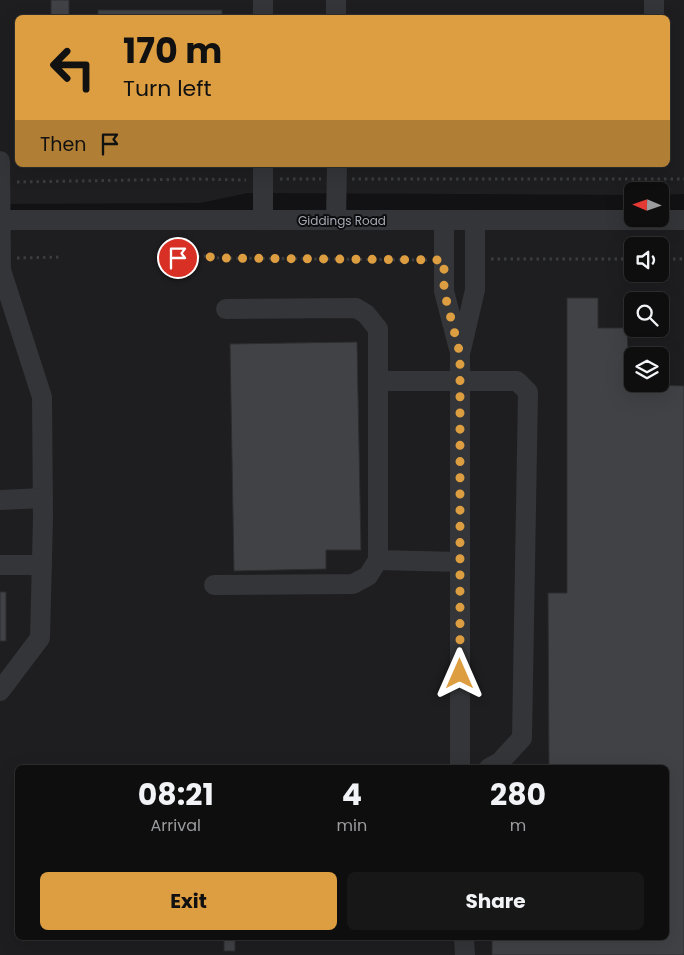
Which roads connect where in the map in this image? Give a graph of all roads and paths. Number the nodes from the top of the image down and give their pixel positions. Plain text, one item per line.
1 (263, 0) edge
2 (336, 0) edge
3 (654, 0) edge
4 (263, 15) edge
5 (336, 15) edge
6 (654, 15) edge
7 (0, 161) edge
8 (263, 167) edge
9 (337, 167) edge
10 (1, 220) edge
11 (263, 220) junction
12 (336, 220) junction
13 (444, 220) junction
14 (475, 220) junction
15 (684, 220) edge
16 (62, 257) dead end
17 (178, 258) dead end
18 (1, 259) edge
19 (624, 259) edge
20 (669, 259) edge
21 (684, 259) edge
22 (444, 260) junction
23 (475, 260) junction
24 (4, 289) edge
25 (226, 310) dead end
26 (460, 354) junction
27 (378, 381) junction
28 (460, 382) junction
29 (43, 498) junction
30 (0, 500) edge
31 (378, 560) junction
32 (460, 562) junction
33 (0, 565) edge
34 (42, 565) junction
35 (214, 585) dead end
36 (0, 691) edge
37 (460, 765) edge
38 (494, 765) edge
39 (464, 940) edge
40 (465, 955) edge

1 - 4 street
2 - 5 street
3 - 6 street
7 - 10 street
8 - 11 street
9 - 12 street
10 - 11 street, Giddings Road
10 - 18 street
11 - 12 street, Giddings Road
12 - 13 street, Giddings Road
13 - 14 street, Giddings Road
13 - 22 street
14 - 15 street, Giddings Road
14 - 23 street
16 - 18 path
17 - 22 path
18 - 24 street
19 - 23 path
20 - 21 path
22 - 26 street
23 - 26 street
24 - 29 street
25 - 27 street
26 - 28 street
27 - 28 street
27 - 31 street
28 - 32 street
28 - 38 street
29 - 30 street
29 - 34 street
31 - 32 street
31 - 35 street
32 - 37 street
33 - 34 street
34 - 36 street
39 - 40 street

